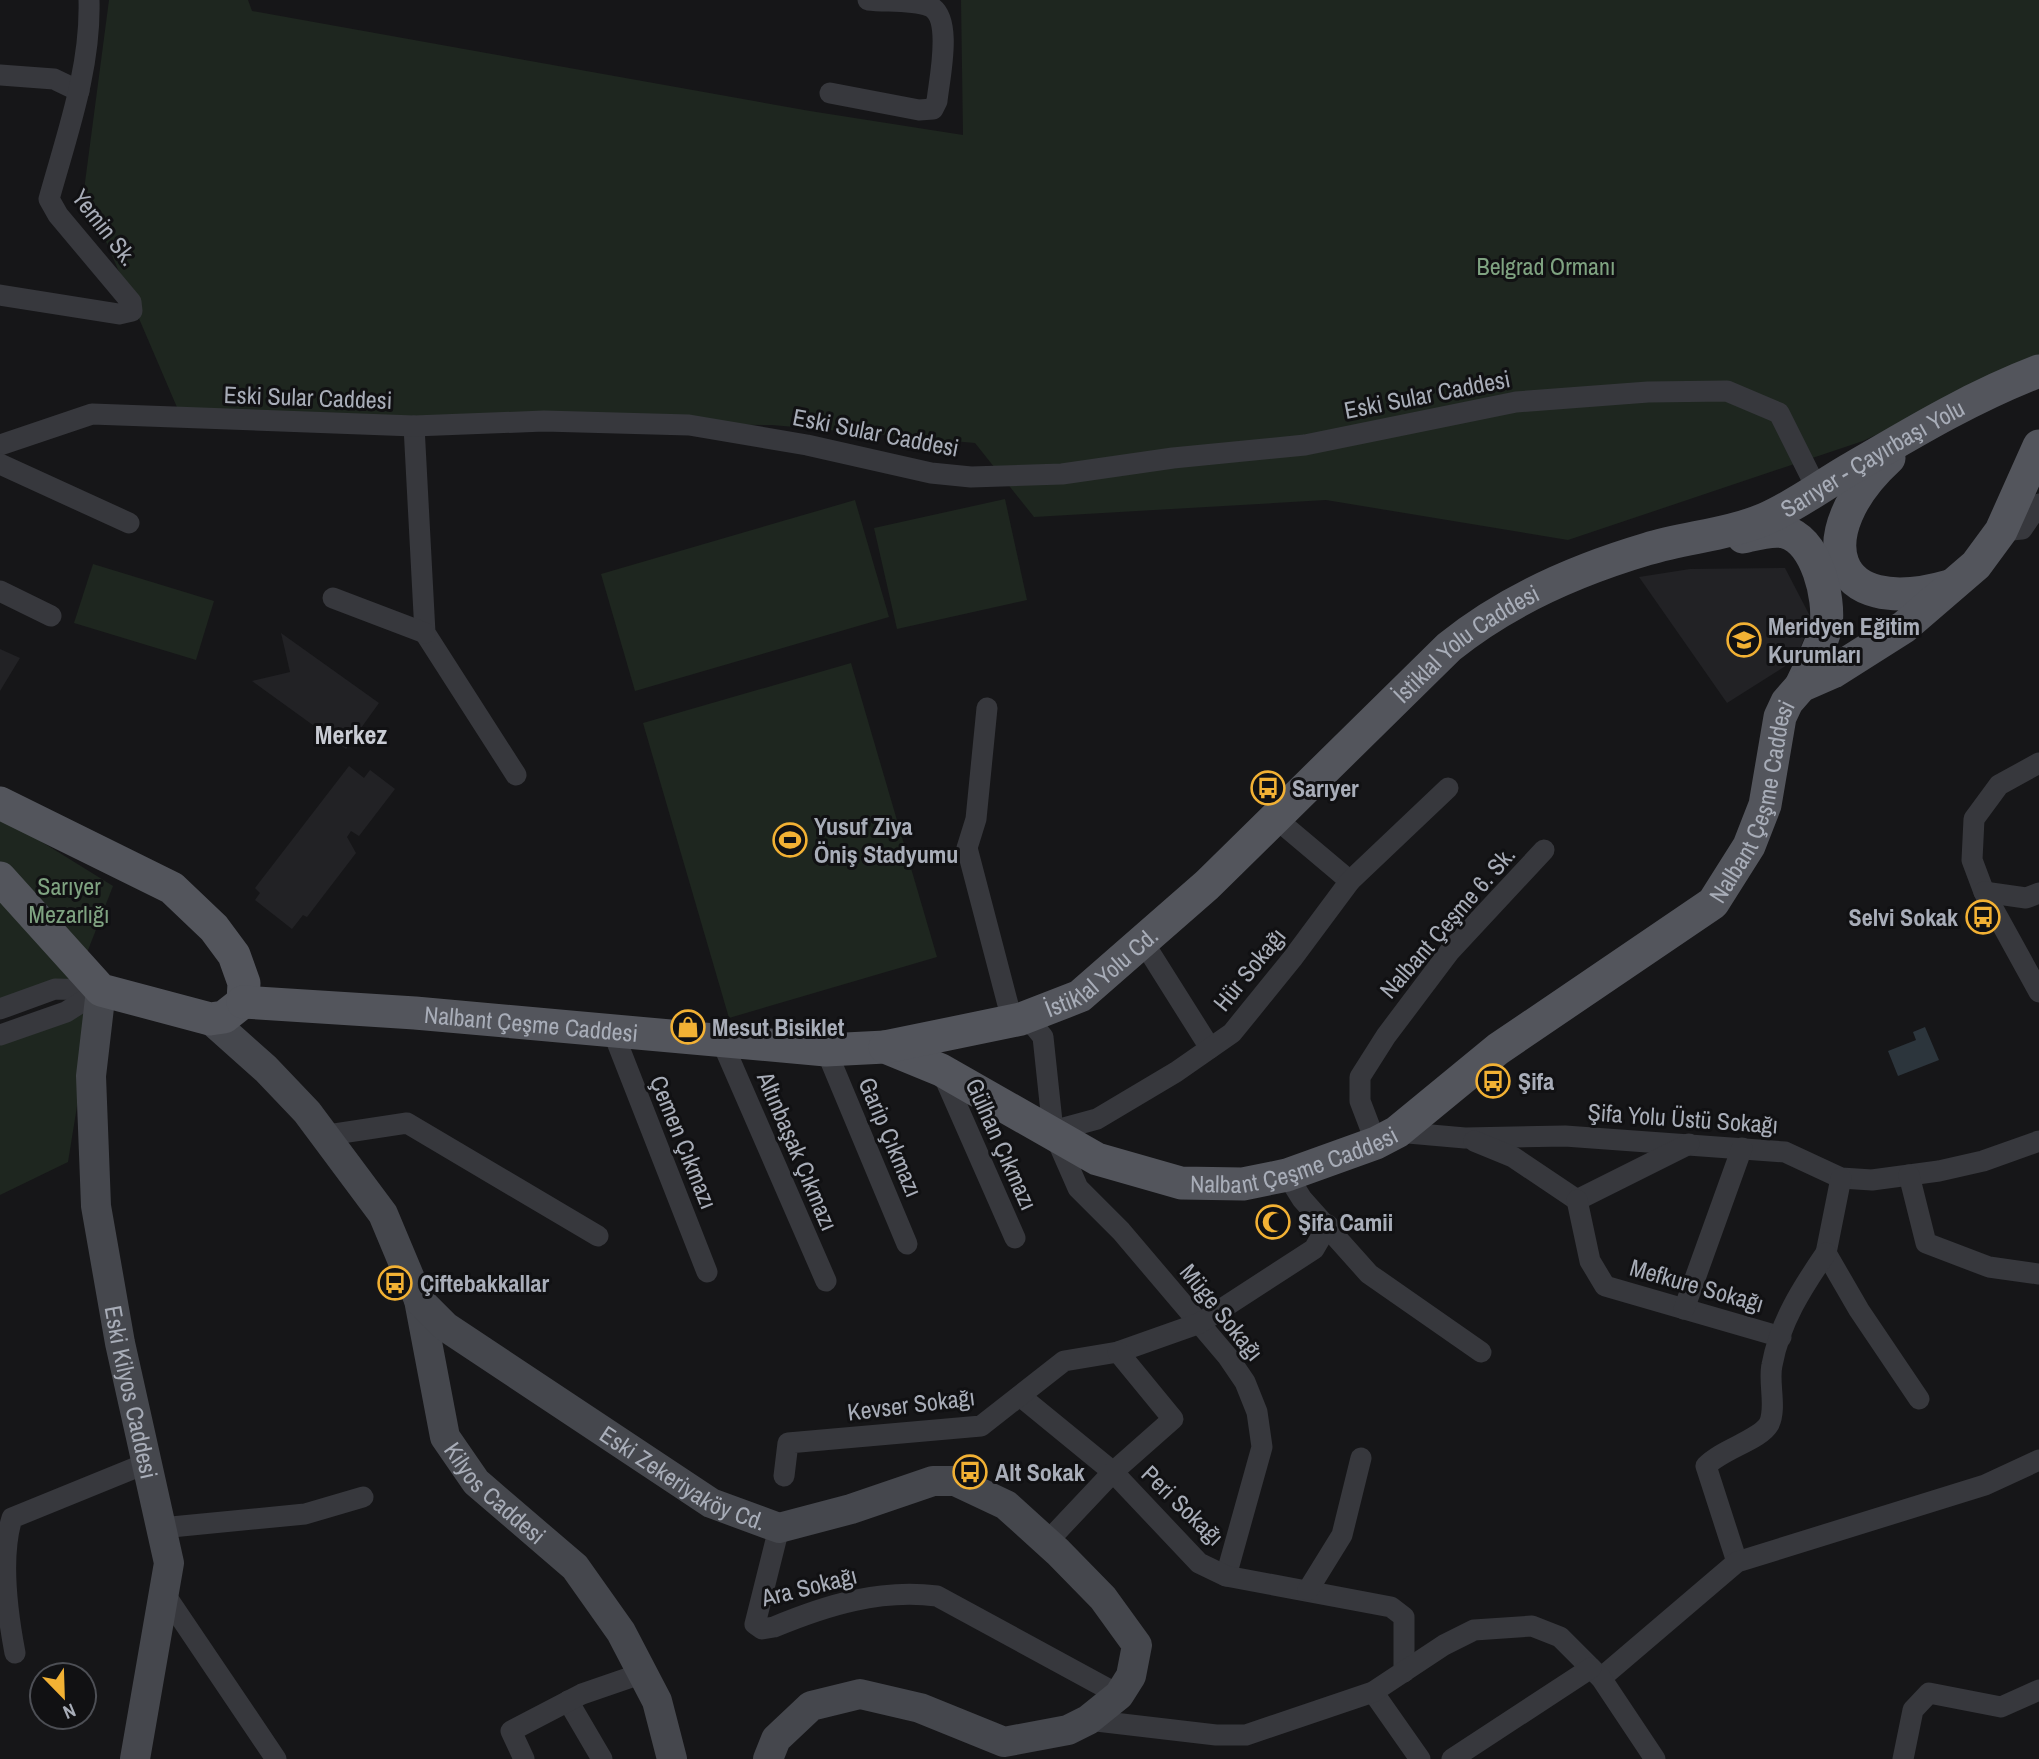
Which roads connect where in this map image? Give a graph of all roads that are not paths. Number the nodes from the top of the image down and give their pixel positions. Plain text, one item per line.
1 (89, 0) edge
2 (868, 0) edge
3 (0, 75) edge
4 (79, 91) junction
5 (830, 93) dead end
6 (0, 295) edge
7 (2039, 371) edge
8 (414, 426) junction
9 (1905, 436) junction
10 (0, 445) edge
11 (2039, 446) edge
12 (0, 464) edge
13 (1817, 489) junction
14 (2039, 504) edge
15 (129, 523) dead end
16 (2001, 531) junction
17 (1701, 539) junction
18 (1957, 583) junction
19 (0, 591) edge
20 (333, 598) dead end
21 (51, 615) dead end
22 (425, 633) junction
23 (1801, 687) junction
24 (987, 708) dead end
25 (2039, 763) edge
26 (516, 775) dead end
27 (1448, 788) dead end
28 (0, 803) edge
29 (1274, 817) junction
30 (1544, 850) dead end
31 (0, 878) edge
32 (1350, 881) junction
33 (1984, 892) junction
34 (2039, 893) edge
35 (1142, 940) junction
36 (101, 990) junction
37 (2039, 992) edge
38 (243, 1002) junction
39 (0, 1009) edge
40 (210, 1019) junction
41 (1016, 1019) junction
42 (965, 1030) junction
43 (613, 1032) junction
44 (0, 1035) edge
45 (722, 1042) junction
46 (885, 1047) junction
47 (1210, 1048) junction
48 (826, 1051) junction
49 (266, 1069) junction
50 (941, 1070) junction
51 (1053, 1131) junction
52 (328, 1135) junction
53 (1386, 1138) junction
54 (1465, 1138) junction
55 (2039, 1141) edge
56 (1691, 1143) junction
57 (1742, 1148) junction
58 (1097, 1159) junction
59 (1287, 1175) junction
60 (1909, 1175) junction
61 (1841, 1178) junction
62 (1079, 1188) junction
63 (1577, 1200) junction
64 (1328, 1225) junction
65 (598, 1236) dead end
66 (1015, 1238) dead end
67 (907, 1244) dead end
68 (1826, 1253) junction
69 (707, 1272) dead end
70 (2039, 1274) edge
71 (826, 1281) dead end
72 (419, 1300) junction
73 (1684, 1309) junction
74 (1200, 1323) junction
75 (1781, 1337) junction
76 (1118, 1352) junction
77 (1481, 1352) dead end
78 (1020, 1396) junction
79 (1919, 1399) dead end
80 (1361, 1458) dead end
81 (2039, 1460) edge
82 (147, 1463) junction
83 (1113, 1472) junction
84 (784, 1476) dead end
85 (363, 1497) dead end
86 (162, 1528) junction
87 (779, 1528) junction
88 (1047, 1542) junction
89 (1737, 1562) junction
90 (1226, 1576) junction
91 (1308, 1590) junction
92 (164, 1593) junction
93 (15, 1653) dead end
94 (1404, 1672) junction
95 (643, 1673) junction
96 (1596, 1673) junction
97 (2039, 1690) edge
98 (1373, 1692) junction
99 (1119, 1695) junction
100 (568, 1701) junction
101 (1088, 1720) junction
102 (135, 1759) edge
103 (276, 1759) edge
104 (524, 1759) edge
105 (602, 1759) edge
106 (672, 1759) edge
107 (768, 1759) edge
108 (1420, 1759) edge
109 (1452, 1759) edge
110 (1655, 1759) edge
111 (1903, 1759) edge

1 - 4 street, Yemin Sk.
2 - 5 street
3 - 4 street
4 - 6 street, Yemin Sk.
7 - 9 main road, Sarıyer - Çayırbaşı Yolu
8 - 10 street, Eski Sular Caddesi
8 - 13 street, Eski Sular Caddesi
8 - 22 street
9 - 13 main road, Sarıyer - Çayırbaşı Yolu
9 - 18 main road
11 - 16 main road, Nalbant Çeşme Caddesi
12 - 15 street
13 - 17 main road, Sarıyer - Çayırbaşı Yolu
14 - 16 street
16 - 18 main road, Nalbant Çeşme Caddesi
17 - 23 main road
17 - 29 main road, İstiklal Yolu Caddesi
18 - 23 main road, Nalbant Çeşme Caddesi
19 - 21 street
20 - 22 street
22 - 26 street
23 - 53 main road, Nalbant Çeşme Caddesi
24 - 41 street
25 - 33 street
27 - 32 street, Hür Sokağı
28 - 38 main road
29 - 32 street
29 - 35 main road, İstiklal Yolu Cd.
30 - 53 street, Nalbant Çeşme 6. Sk.
31 - 36 main road
32 - 47 street, Hür Sokağı
33 - 34 street
33 - 37 street
35 - 41 main road, İstiklal Yolu Cd.
35 - 47 street
36 - 39 street
36 - 40 main road
36 - 44 street
36 - 82 street, Eski Kilyos Caddesi
38 - 40 main road
38 - 43 main road, Nalbant Çeşme Caddesi
38 - 49 street
40 - 49 street, Kilyos Caddesi
41 - 42 main road, İstiklal Yolu Cd.
41 - 51 street, Müge Sokağı
42 - 46 main road, İstiklal Yolu Cd.
42 - 50 main road
43 - 45 main road, Nalbant Çeşme Caddesi
43 - 69 street, Çemen Çıkmazı
45 - 48 main road, Nalbant Çeşme Caddesi
45 - 71 street, Altınbaşak Çıkmazı
46 - 48 main road, Nalbant Çeşme Caddesi
46 - 50 main road, Nalbant Çeşme Caddesi
47 - 51 street, Hür Sokağı
48 - 67 street, Garip Çıkmazı
49 - 52 street, Kilyos Caddesi
50 - 51 main road, Nalbant Çeşme Caddesi
50 - 66 street, Gülhan Çıkmazı
51 - 58 main road, Nalbant Çeşme Caddesi
51 - 62 street, Müge Sokağı
52 - 65 street
52 - 72 street, Kilyos Caddesi
53 - 54 street, Şifa Yolu Üstü Sokağı
53 - 59 main road, Nalbant Çeşme Caddesi
54 - 56 street, Şifa Yolu Üstü Sokağı
54 - 63 street
55 - 60 street, Şifa Yolu Üstü Sokağı
56 - 57 street, Şifa Yolu Üstü Sokağı
56 - 63 street
57 - 61 street, Şifa Yolu Üstü Sokağı
57 - 73 street
58 - 59 main road, Nalbant Çeşme Caddesi
58 - 62 street
59 - 64 street
60 - 61 street, Şifa Yolu Üstü Sokağı
60 - 70 street
61 - 68 street
62 - 74 street, Müge Sokağı
63 - 73 street, Mefkure Sokağı
64 - 74 street, Kevser Sokağı
64 - 77 street
68 - 75 street
68 - 79 street
72 - 87 street, Eski Zekeriyaköy Cd.
72 - 95 street, Kilyos Caddesi
73 - 75 street, Mefkure Sokağı
74 - 76 street, Kevser Sokağı
74 - 90 street, Müge Sokağı
75 - 89 street
76 - 78 street, Kevser Sokağı
76 - 83 street
78 - 83 street, Peri Sokağı
78 - 84 street, Kevser Sokağı
80 - 91 street
81 - 89 street
82 - 86 street, Eski Kilyos Caddesi
82 - 93 street
83 - 88 street
83 - 90 street, Peri Sokağı
85 - 86 street
86 - 92 street, Eski Kilyos Caddesi
87 - 88 street, Eski Zekeriyaköy Cd.
87 - 99 street, Ara Sokağı
88 - 99 street, Eski Zekeriyaköy Cd.
89 - 96 street
90 - 91 street, Peri Sokağı
91 - 94 street, Peri Sokağı
92 - 102 street, Eski Kilyos Caddesi
92 - 103 street
94 - 96 street
94 - 98 street
95 - 100 street
95 - 106 street, Kilyos Caddesi
96 - 109 street
96 - 110 street
97 - 111 street
98 - 101 street
98 - 108 street
99 - 101 street, Eski Zekeriyaköy Cd.
100 - 104 street
100 - 105 street
101 - 107 street, Eski Zekeriyaköy Cd.

